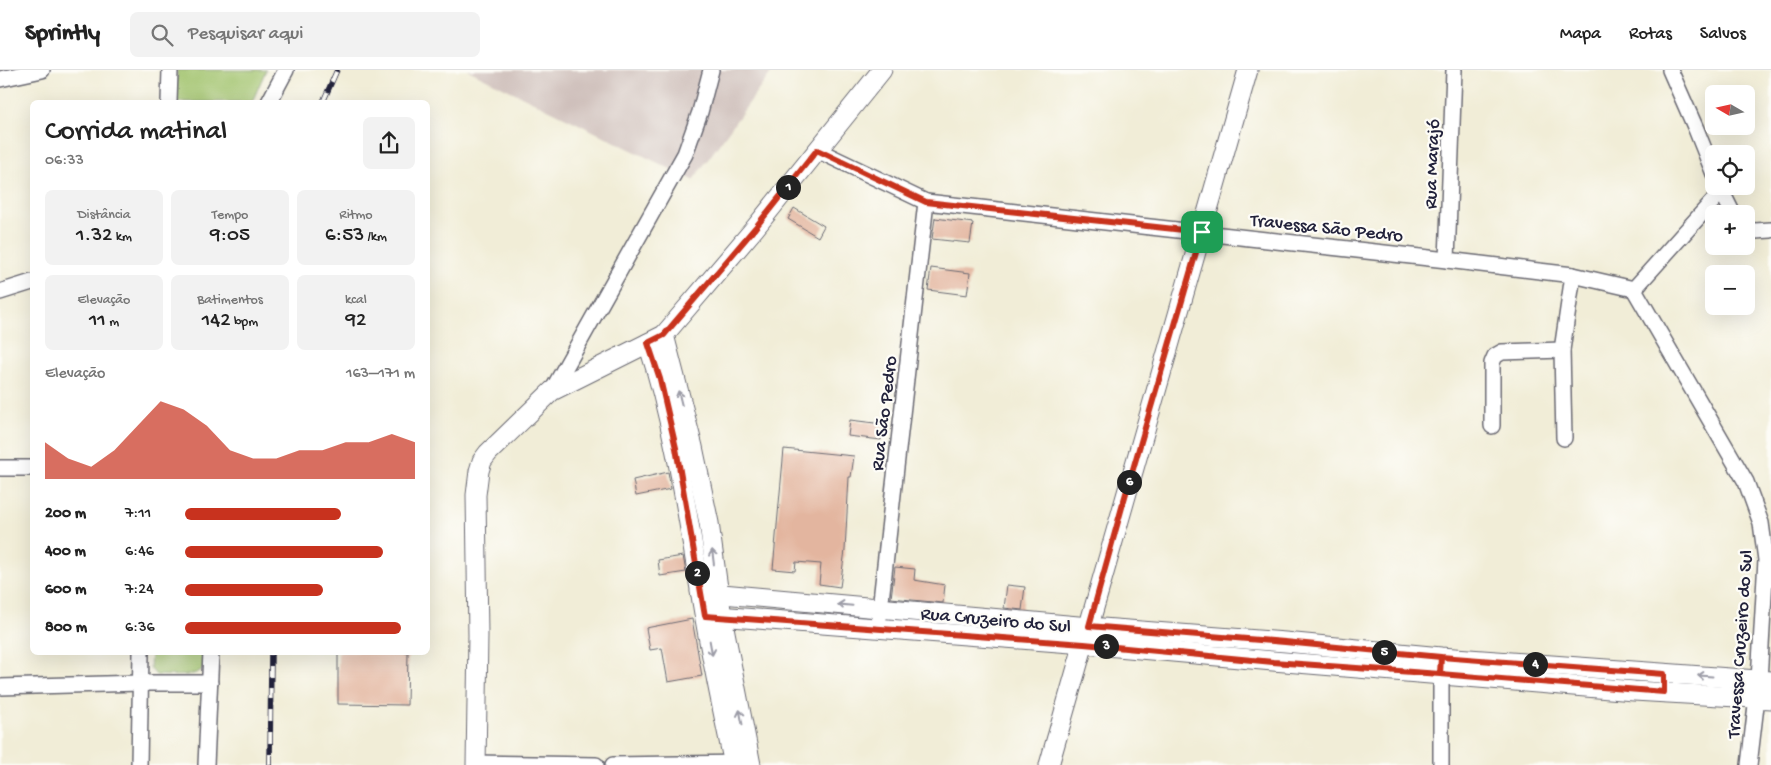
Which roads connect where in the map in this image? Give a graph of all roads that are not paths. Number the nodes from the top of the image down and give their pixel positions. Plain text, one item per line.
1 (42, 70) edge
2 (170, 70) edge
3 (286, 70) edge
4 (711, 70) edge
5 (882, 70) edge
6 (1248, 70) edge
7 (1454, 70) edge
8 (1670, 70) edge
9 (0, 80) edge
10 (169, 100) edge
11 (270, 100) edge
12 (817, 150) junction
13 (1705, 152) edge
14 (1715, 195) edge
15 (926, 202) junction
16 (1771, 230) edge
17 (1755, 231) edge
18 (1202, 232) junction
19 (1447, 260) junction
20 (1573, 275) junction
21 (30, 283) edge
22 (1634, 290) junction
23 (0, 292) edge
24 (656, 339) junction
25 (1562, 350) junction
26 (552, 391) junction
27 (1492, 426) dead end
28 (1564, 438) dead end
29 (0, 468) edge
30 (30, 468) edge
31 (709, 593) junction
32 (880, 608) junction
33 (714, 616) junction
34 (878, 629) junction
35 (1086, 635) junction
36 (1256, 640) junction
37 (141, 655) edge
38 (211, 655) edge
39 (1254, 660) junction
40 (1441, 666) junction
41 (1664, 674) junction
42 (1567, 676) junction
43 (140, 683) junction
44 (210, 683) junction
45 (0, 687) edge
46 (1764, 690) edge
47 (1664, 692) junction
48 (476, 764) edge
49 (742, 764) edge
50 (139, 765) edge
51 (206, 765) edge
52 (596, 765) edge
53 (613, 765) edge
54 (1049, 765) edge
55 (1441, 765) edge
56 (1749, 765) edge

1 - 9 street
2 - 10 street
3 - 11 street
4 - 26 street
5 - 12 street
6 - 18 street
7 - 19 street, Rua Marajó
8 - 13 street
12 - 15 street, Travessa São Pedro
12 - 24 street
14 - 22 street
15 - 18 street, Travessa São Pedro
15 - 32 street, Rua São Pedro
16 - 17 street
18 - 19 street, Travessa São Pedro
18 - 35 street
19 - 20 street, Travessa São Pedro
20 - 22 street, Travessa São Pedro
20 - 25 street
21 - 23 street
22 - 46 street, Travessa Cruzeiro do Sul
24 - 26 street
24 - 31 street
25 - 27 street
25 - 28 street
26 - 48 street
29 - 30 street
32 -> 31 street, Rua Cruzeiro do Sul
31 - 33 street
32 - 34 street, Rua São Pedro
32 - 35 street, Rua Cruzeiro do Sul
33 - 34 street, Rua Cruzeiro do Sul
33 - 49 street
34 - 35 street, Rua Cruzeiro do Sul
35 - 36 street, Rua Cruzeiro do Sul
35 - 39 street, Rua Cruzeiro do Sul
35 - 54 street
36 - 39 street
36 - 40 street, Rua Cruzeiro do Sul
37 - 43 street
38 - 44 street
39 - 40 street, Rua Cruzeiro do Sul
40 - 42 street, Rua Cruzeiro do Sul
40 - 55 street
41 - 42 street, Rua Cruzeiro do Sul
46 -> 41 street, Rua Cruzeiro do Sul
41 - 47 street
42 - 47 street, Rua Cruzeiro do Sul
43 - 44 street
43 - 45 street
43 - 50 street
44 - 51 street
46 - 47 street, Rua Cruzeiro do Sul
46 - 56 street, Travessa Cruzeiro do Sul
48 - 52 street
49 - 53 street

